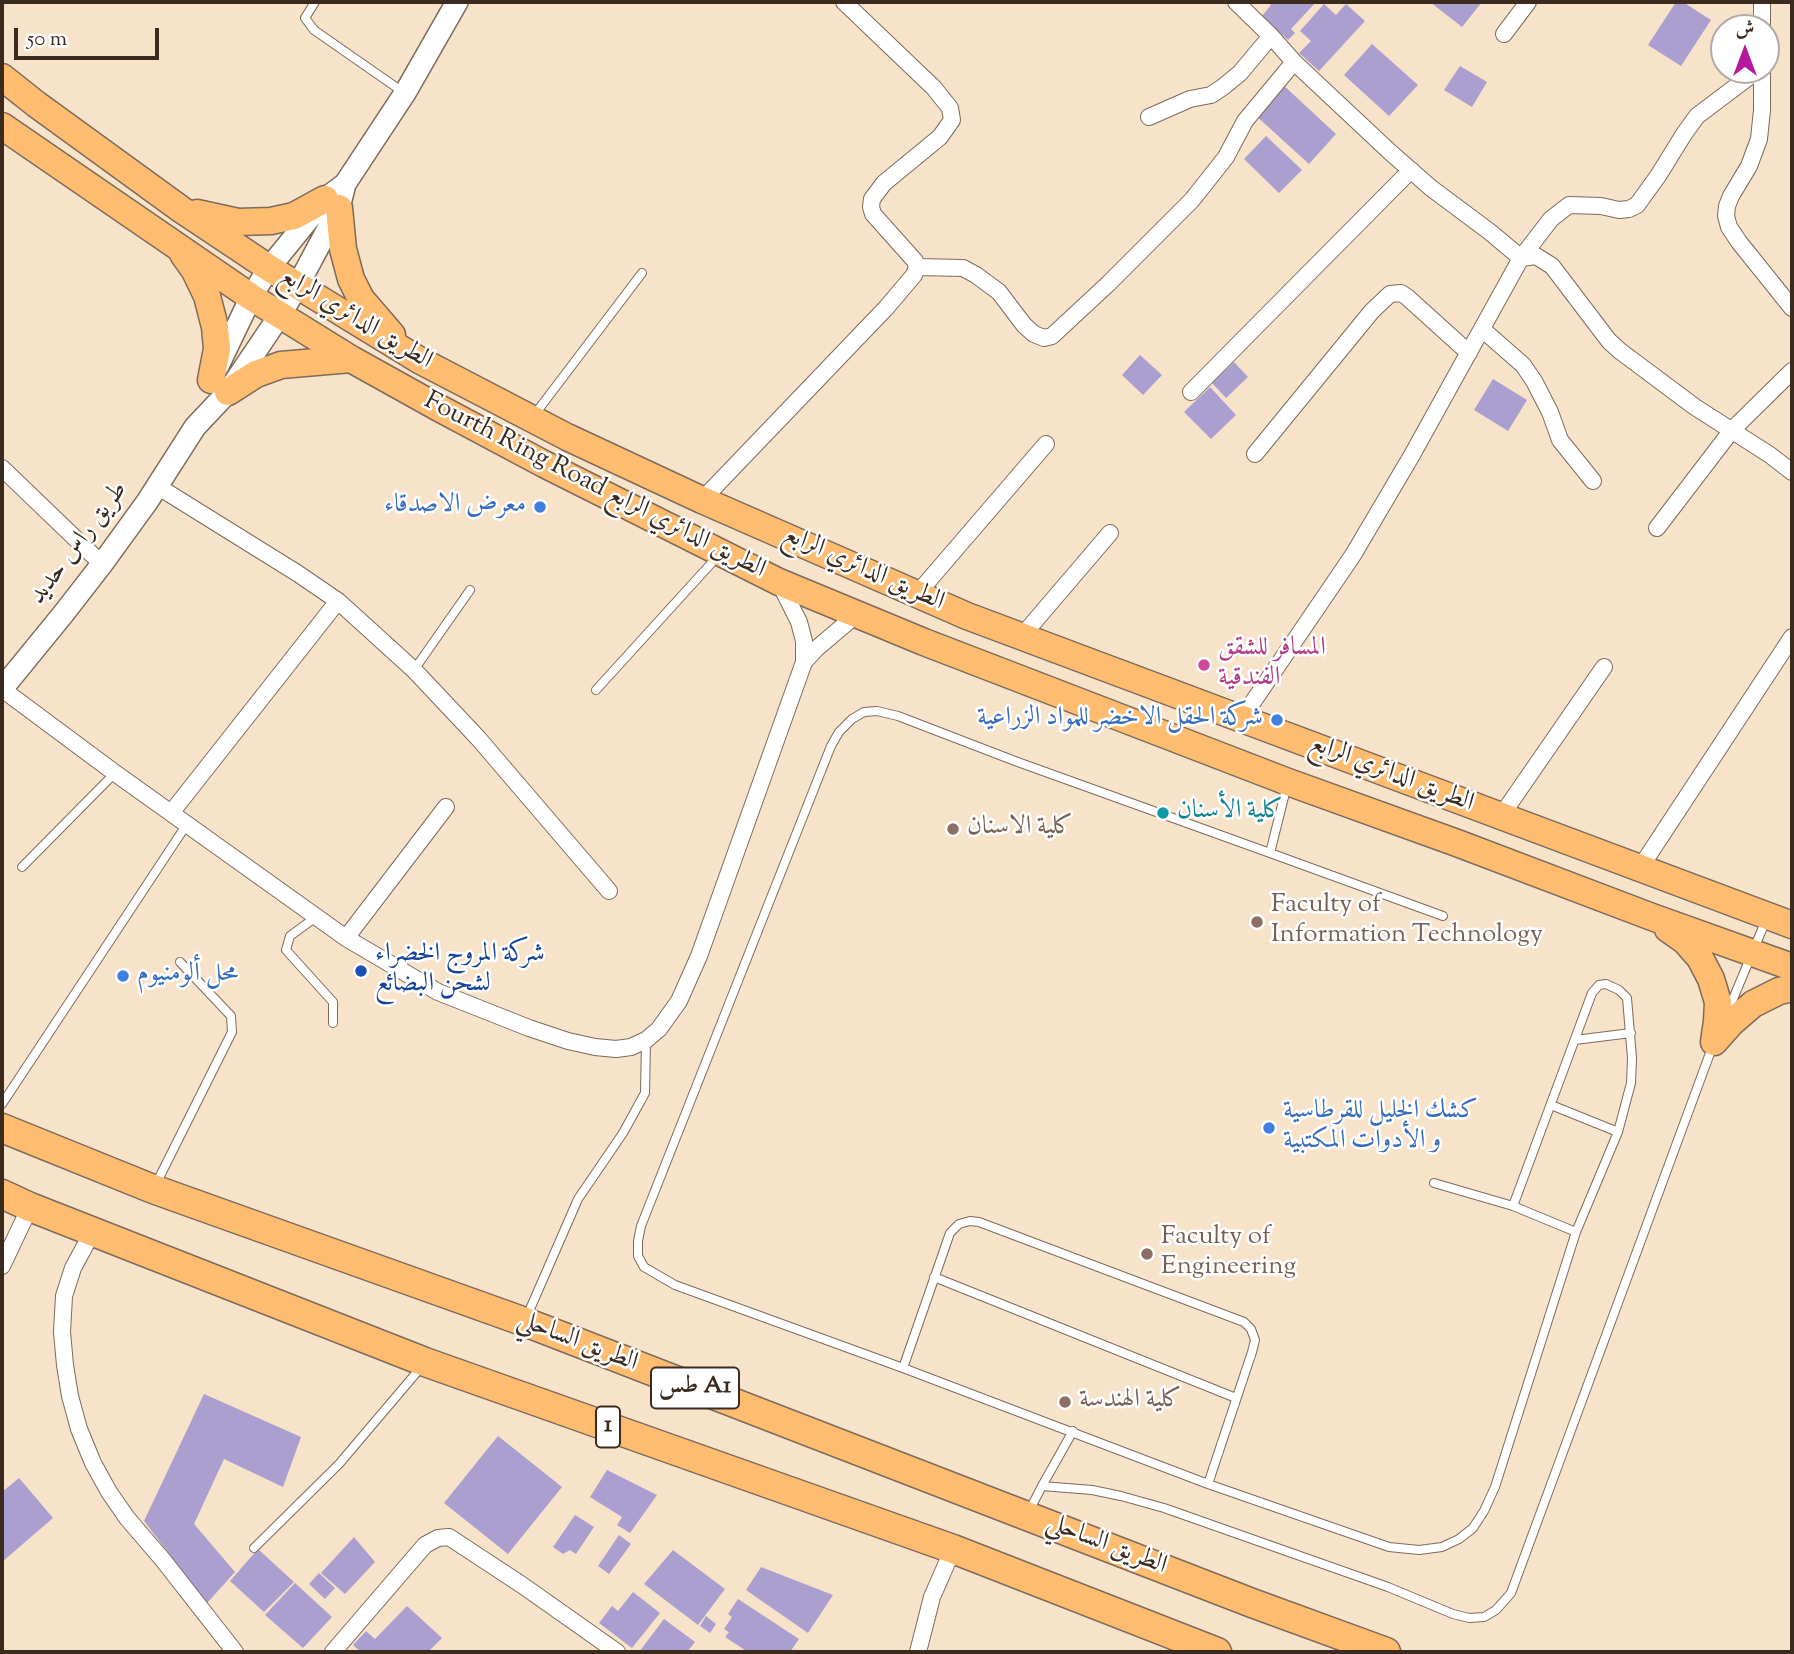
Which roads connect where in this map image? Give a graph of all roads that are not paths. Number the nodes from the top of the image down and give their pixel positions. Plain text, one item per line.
1 (315, 2) edge
2 (457, 2) edge
3 (844, 2) edge
4 (1236, 2) edge
5 (1528, 2) edge
6 (1504, 34) dead end
7 (1271, 36) junction
8 (1294, 62) junction
9 (2, 77) edge
10 (1741, 84) edge
11 (1761, 84) edge
12 (405, 93) junction
13 (1149, 117) dead end
14 (2, 126) edge
15 (1411, 170) junction
16 (337, 197) junction
17 (182, 210) junction
18 (181, 249) junction
19 (1521, 258) junction
20 (917, 267) junction
21 (269, 268) junction
22 (642, 272) dead end
23 (298, 285) junction
24 (251, 297) junction
25 (1792, 308) edge
26 (280, 315) junction
27 (1482, 329) junction
28 (1469, 353) junction
29 (351, 359) junction
30 (419, 360) junction
31 (1792, 371) edge
32 (220, 386) junction
33 (1191, 392) dead end
34 (531, 420) junction
35 (1732, 430) junction
36 (1046, 444) dead end
37 (1255, 454) dead end
38 (2, 468) edge
39 (1792, 472) edge
40 (1593, 481) dead end
41 (157, 486) junction
42 (702, 499) junction
43 (1657, 528) dead end
44 (1110, 533) dead end
45 (721, 552) junction
46 (102, 564) junction
47 (779, 582) junction
48 (470, 590) dead end
49 (917, 594) junction
50 (338, 601) junction
51 (856, 615) junction
52 (1022, 636) junction
53 (1792, 637) edge
54 (804, 662) junction
55 (1604, 667) dead end
56 (414, 670) junction
57 (1035, 686) joint
58 (2, 689) edge
59 (596, 690) dead end
60 (1242, 719) junction
61 (115, 773) junction
62 (1288, 782) junction
63 (446, 807) dead end
64 (172, 813) junction
65 (1501, 816) junction
66 (187, 824) junction
67 (1270, 853) junction
68 (22, 867) dead end
69 (1640, 868) junction
70 (609, 891) dead end
71 (1443, 916) dead end
72 (316, 917) junction
73 (1652, 917) junction
74 (1780, 921) edge
75 (346, 938) junction
76 (1753, 953) junction
77 (180, 962) dead end
78 (1792, 967) edge
79 (1792, 988) edge
80 (333, 1023) dead end
81 (1631, 1032) junction
82 (646, 1040) junction
83 (1575, 1040) junction
84 (1714, 1042) junction
85 (2, 1104) edge
86 (1551, 1105) junction
87 (2, 1128) edge
88 (1618, 1132) junction
89 (1434, 1183) dead end
90 (153, 1189) junction
91 (11, 1203) edge
92 (1513, 1206) junction
93 (93, 1230) junction
94 (1576, 1232) junction
95 (2, 1266) edge
96 (934, 1277) junction
97 (525, 1322) junction
98 (425, 1362) junction
99 (903, 1368) junction
100 (1236, 1398) junction
101 (1073, 1431) junction
102 (1208, 1484) junction
103 (1042, 1486) junction
104 (1027, 1516) junction
105 (254, 1548) dead end
106 (953, 1549) junction
107 (235, 1652) edge
108 (332, 1652) edge
109 (617, 1652) edge
110 (918, 1652) edge
111 (1217, 1652) edge
112 (1386, 1652) edge

1 - 12 lane
2 - 12 street, طريق راس حديد
3 - 20 street
4 - 7 street
5 - 6 street
7 - 8 street
7 - 13 street
8 - 15 street
8 - 20 street
9 - 17 main road, الطريق الدائري الرابع
10 - 19 street
11 - 25 street
12 - 16 street, طريق راس حديد
14 - 18 main road, Fourth Ring Road الطريق الدائري الرابع
15 - 19 street
15 - 33 street
16 - 17 main road
16 - 21 street, طريق راس حديد
16 - 23 street, طريق راس حديد
16 - 30 main road
17 - 21 main road, الطريق الدائري الرابع
18 - 24 main road, Fourth Ring Road الطريق الدائري الرابع
18 - 32 main road
19 - 27 street
19 - 35 street
20 - 42 street
21 - 23 main road, الطريق الدائري الرابع
21 - 24 street, طريق راس حديد
22 - 34 lane
23 - 26 street, طريق راس حديد
23 - 30 main road, الطريق الدائري الرابع
24 - 26 main road, Fourth Ring Road الطريق الدائري الرابع
24 - 32 street, طريق راس حديد
26 - 29 main road, Fourth Ring Road الطريق الدائري الرابع
26 - 32 street, طريق راس حديد
27 - 28 street
27 - 40 street
28 - 37 street
28 - 60 street
29 - 32 main road
29 - 45 main road, Fourth Ring Road الطريق الدائري الرابع
30 - 34 main road, الطريق الدائري الرابع
31 - 35 street
32 - 41 street, طريق راس حديد
34 - 42 main road, الطريق الدائري الرابع
35 - 39 street
35 - 43 street
36 - 49 street
38 - 46 street
41 - 46 street, طريق راس حديد
41 - 50 street
42 - 49 main road, الطريق الدائري الرابع
44 - 52 street
45 - 47 main road, Fourth Ring Road الطريق الدائري الرابع
45 - 59 lane
46 - 58 street, طريق راس حديد
47 - 51 main road, Fourth Ring Road الطريق الدائري الرابع
47 - 54 street
48 - 56 lane
49 - 52 main road, الطريق الدائري الرابع
50 - 56 street
50 - 64 street
51 - 54 street
51 - 57 main road, Fourth Ring Road الطريق الدائري الرابع
52 - 60 main road, الطريق الدائري الرابع
53 - 69 street
54 - 82 street
55 - 65 street
56 - 70 street
57 - 62 main road, الطريق الدائري الرابع
58 - 61 street
60 - 65 main road, الطريق الدائري الرابع
61 - 64 street
61 - 68 lane
62 - 67 lane
62 - 73 main road, الطريق الدائري الرابع
63 - 75 street
64 - 66 street
65 - 69 main road, الطريق الدائري الرابع
66 - 72 street
66 - 85 lane
67 - 71 lane
67 - 99 lane
69 - 74 main road, الطريق الدائري الرابع
72 - 75 street
72 - 80 lane
73 - 76 main road, الطريق الدائري الرابع
73 - 84 main road
74 - 76 lane
75 - 82 street
76 - 78 main road, الطريق الدائري الرابع
76 - 84 lane
77 - 90 lane
79 - 84 main road
81 - 83 lane
81 - 83 lane
81 - 88 lane
82 - 97 lane
83 - 86 lane
84 - 103 lane
86 - 88 lane
86 - 92 lane
87 - 90 highway, الطريق الساحلي / طس A1
88 - 94 lane
89 - 92 lane
90 - 97 highway, الطريق الساحلي / طس A1
91 - 93 highway, 1
91 - 95 street
92 - 94 lane
93 - 98 highway, 1
93 - 107 street
94 - 102 lane
96 - 99 lane
96 - 100 lane
96 - 100 lane
97 - 104 highway, الطريق الساحلي / طس A1
98 - 105 lane
98 - 106 highway, 1
99 - 101 lane
100 - 102 lane
101 - 102 lane
101 - 103 lane
103 - 104 lane
104 - 112 highway, الطريق الساحلي / طس A1
106 - 110 street
106 - 111 highway, 1
108 - 109 street

